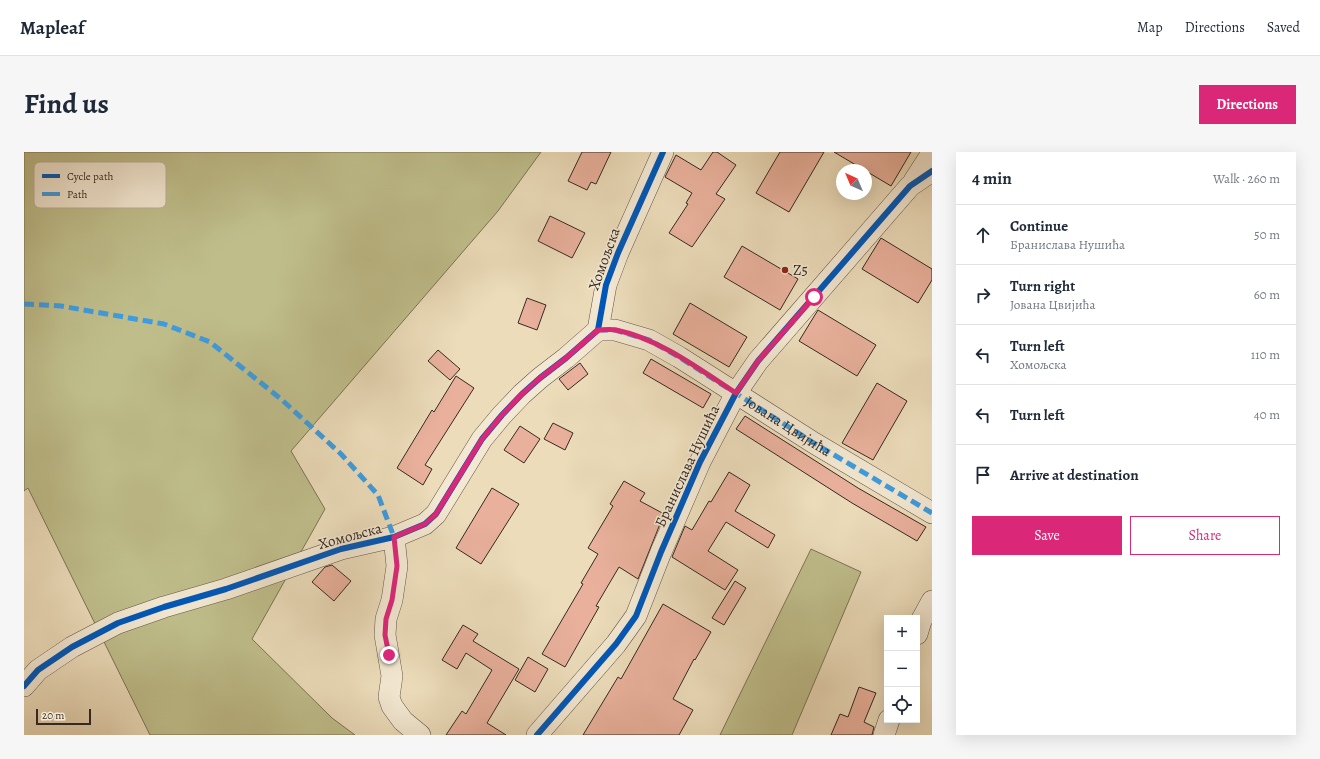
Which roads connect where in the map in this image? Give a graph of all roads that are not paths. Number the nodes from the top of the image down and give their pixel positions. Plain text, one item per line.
1 (663, 152) edge
2 (932, 154) edge
3 (932, 171) edge
4 (910, 186) junction
5 (598, 330) junction
6 (736, 393) junction
7 (932, 513) edge
8 (394, 537) junction
9 (932, 601) edge
10 (920, 624) edge
11 (24, 686) edge
12 (888, 723) edge
13 (420, 735) edge
14 (537, 735) edge
15 (884, 735) edge

1 - 5 street, Хомољска
2 - 4 street
3 - 4 street, Бранислава Нушића
4 - 6 street, Бранислава Нушића
5 - 6 street, Јована Цвијића
5 - 8 street, Хомољска
6 - 7 street, Јована Цвијића
6 - 14 street, Бранислава Нушића
8 - 11 street, Хомољска
8 - 13 street
9 - 10 street
12 - 15 street

